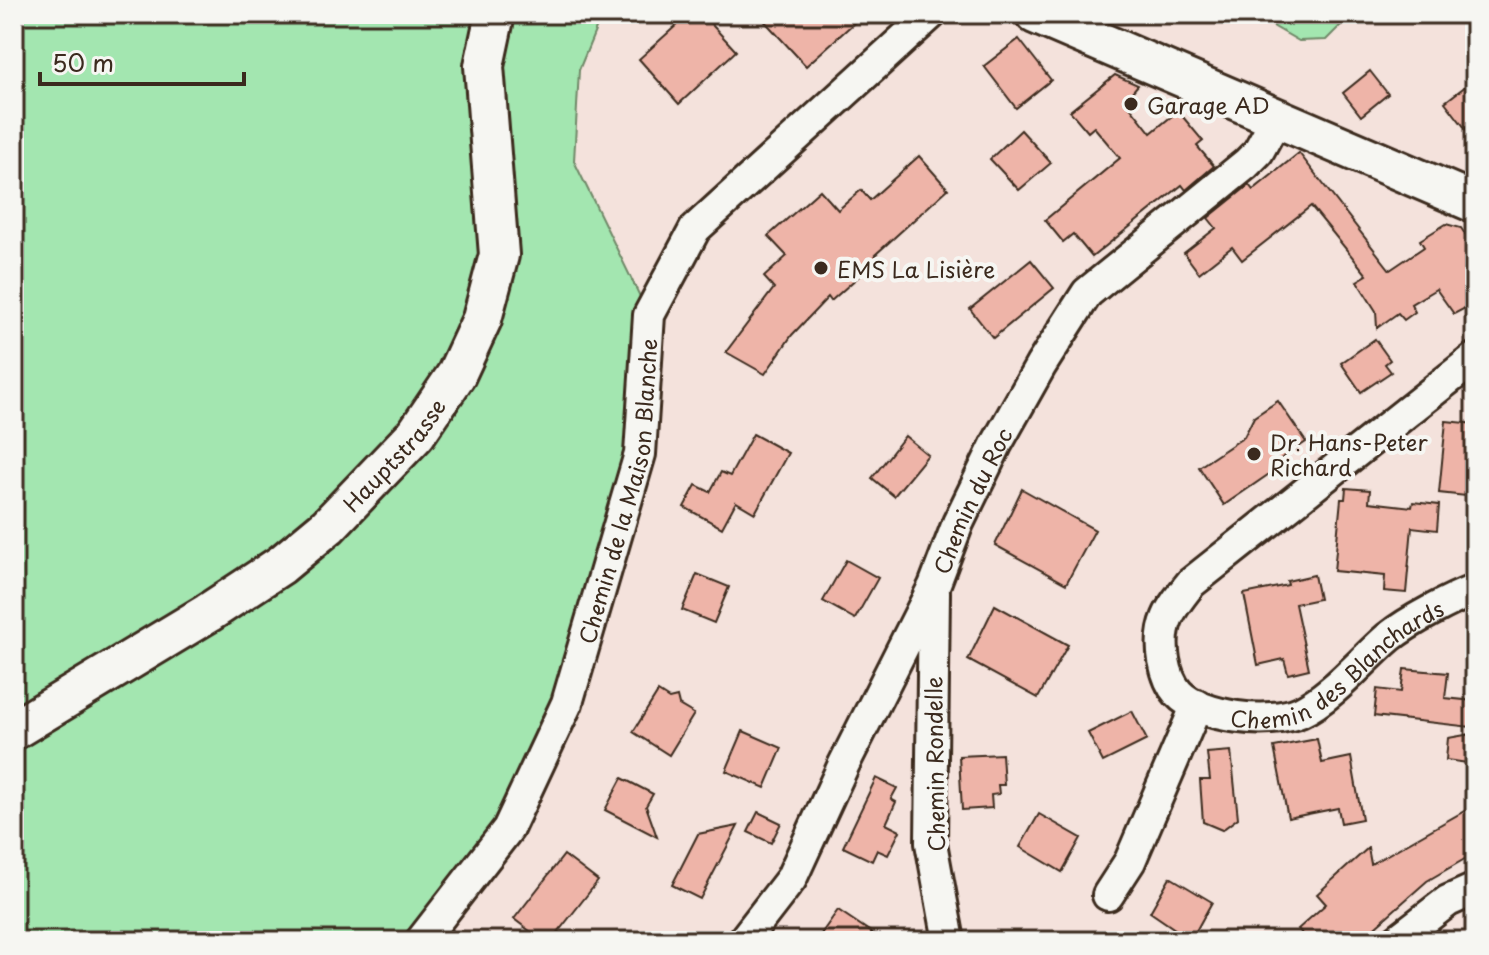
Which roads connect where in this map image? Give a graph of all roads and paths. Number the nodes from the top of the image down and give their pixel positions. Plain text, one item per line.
1 (495, 14) edge
2 (931, 14) edge
3 (1035, 14) edge
4 (1276, 119) junction
5 (1475, 203) edge
6 (1475, 358) edge
7 (934, 586) junction
8 (1475, 590) edge
9 (1197, 705) junction
10 (14, 730) edge
11 (1475, 889) edge
12 (1108, 895) dead end
13 (421, 941) edge
14 (743, 941) edge
15 (949, 941) edge
16 (1396, 941) edge

1 - 10 street, Hauptstrasse
2 - 13 street, Chemin de la Maison Blanche
3 - 4 street
4 - 5 street
4 - 7 street, Chemin du Roc
6 - 9 street, Chemin des Blanchards
7 - 14 street, Chemin du Roc
7 - 15 street, Chemin Rondelle
8 - 9 street, Chemin des Blanchards
9 - 12 street, Chemin des Blanchards
11 - 16 street

